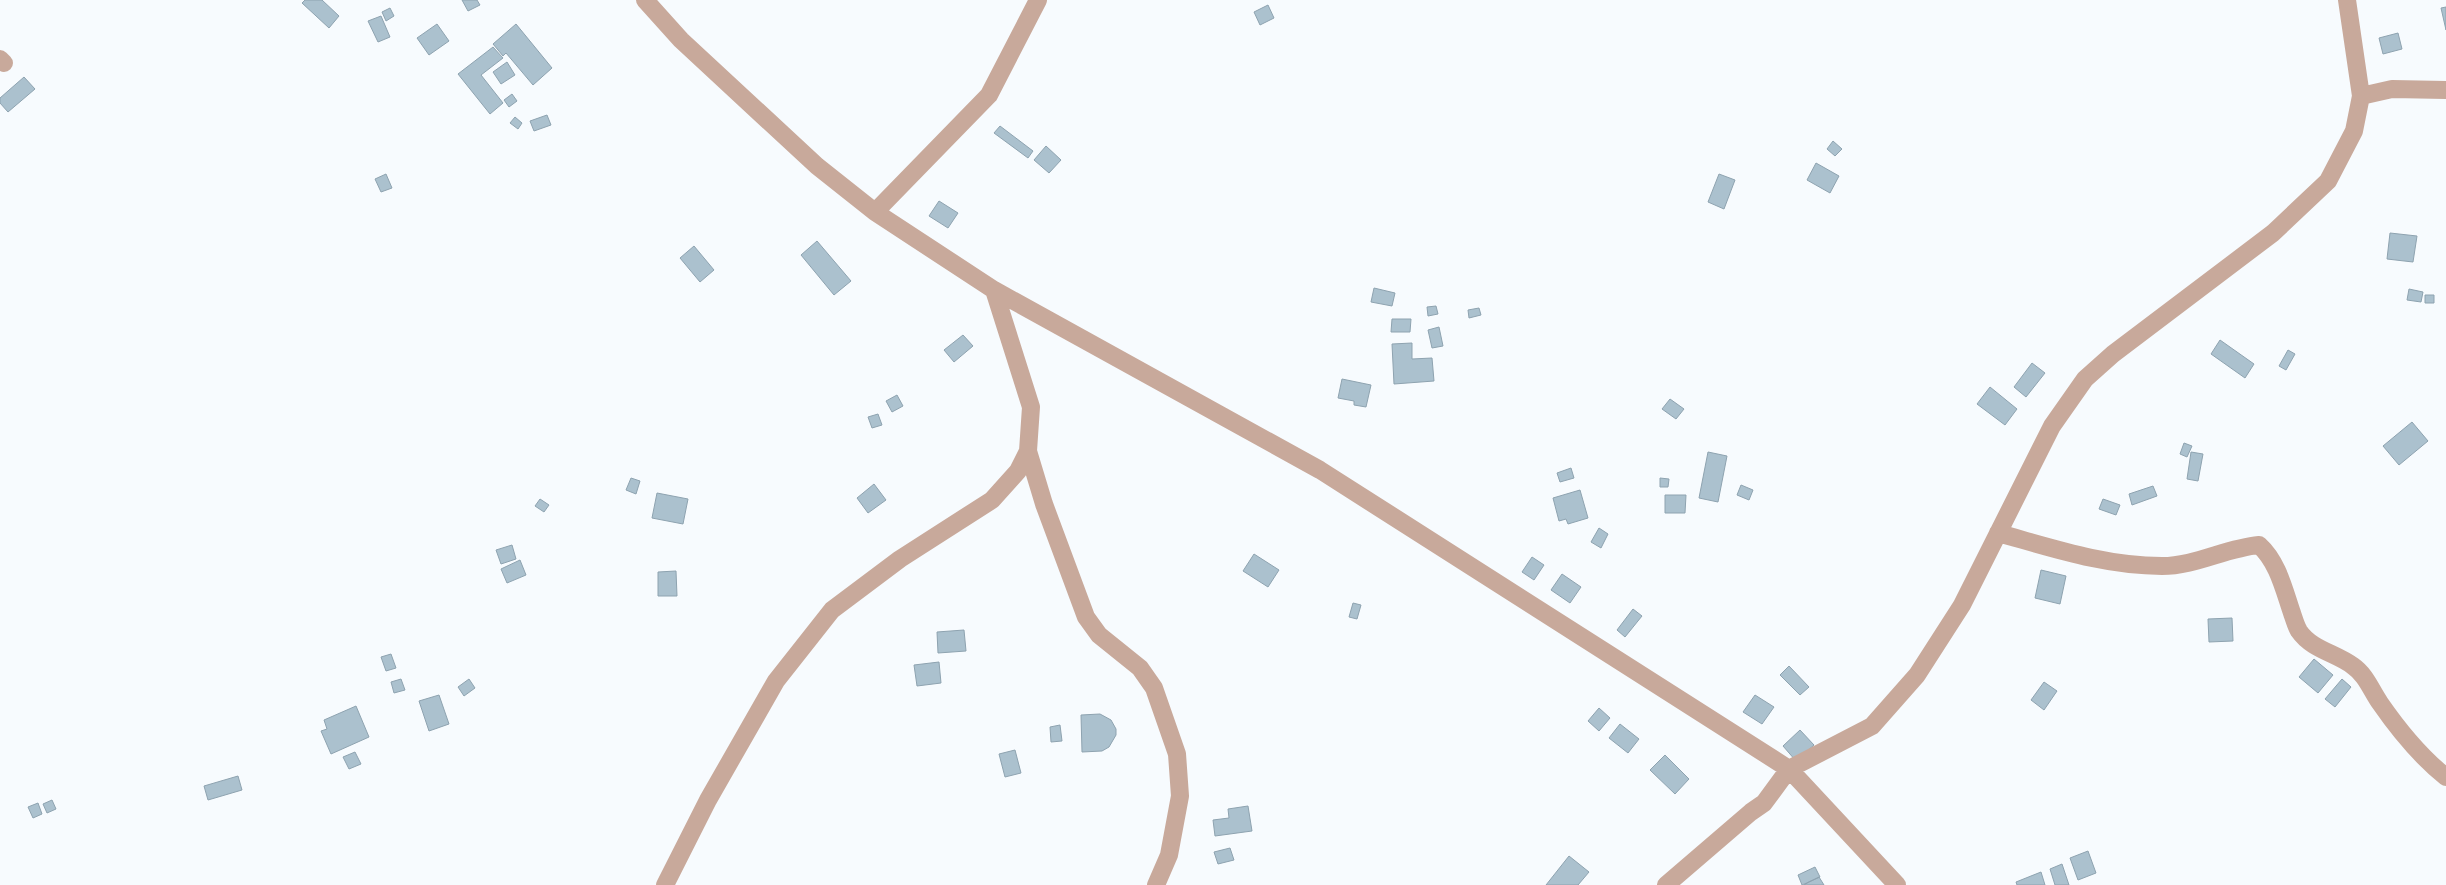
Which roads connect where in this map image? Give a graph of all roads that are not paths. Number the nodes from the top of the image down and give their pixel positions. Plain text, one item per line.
1 (645, 0) edge
2 (1038, 0) edge
3 (2347, 0) edge
4 (2446, 90) edge
5 (2361, 96) junction
6 (875, 212) junction
7 (994, 290) junction
8 (1028, 451) junction
9 (1998, 533) junction
10 (1789, 769) junction
11 (2446, 777) edge
12 (665, 885) edge
13 (1156, 885) edge
14 (1666, 885) edge
15 (1897, 885) edge

1 - 6 street
2 - 6 street
3 - 5 street
4 - 5 street
5 - 9 street
6 - 7 street
7 - 8 street
7 - 10 street
8 - 12 street
8 - 13 street
9 - 10 street
9 - 11 street
10 - 14 street
10 - 15 street

